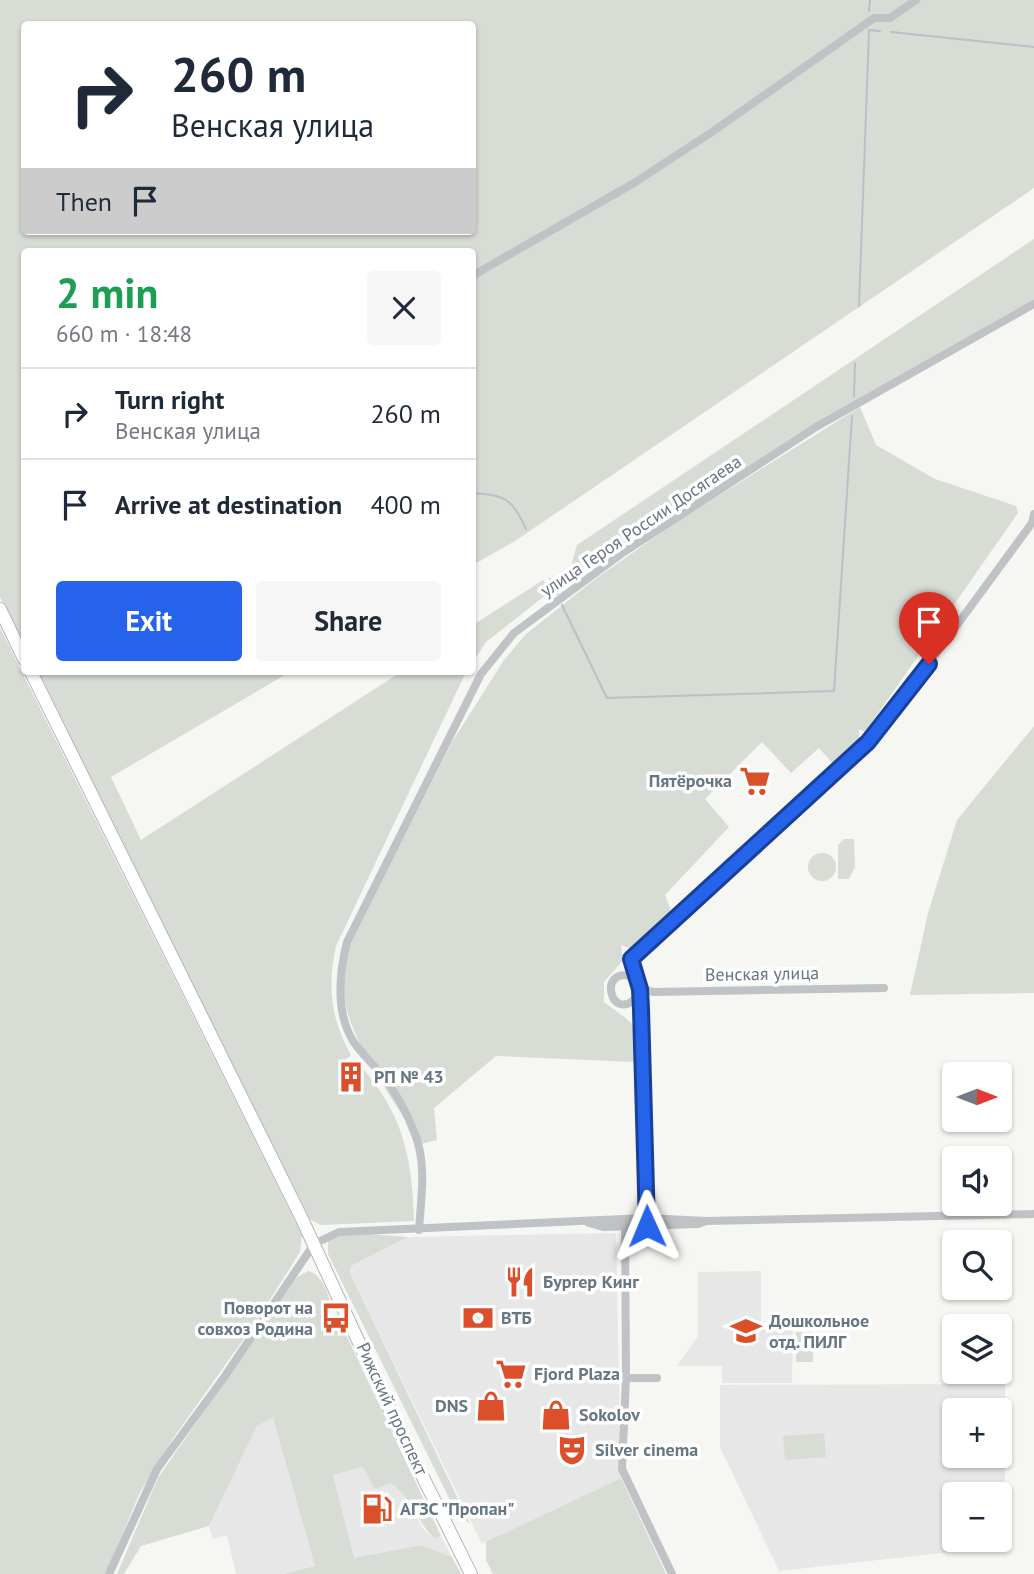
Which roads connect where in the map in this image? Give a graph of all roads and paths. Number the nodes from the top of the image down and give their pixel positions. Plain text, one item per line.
1 (916, 0) edge
2 (476, 274) edge
3 (1034, 304) edge
4 (1033, 514) edge
5 (0, 609) edge
6 (21, 653) edge
7 (32, 675) edge
8 (635, 978) junction
9 (884, 988) dead end
10 (639, 992) junction
11 (1034, 1214) edge
12 (647, 1222) junction
13 (589, 1223) junction
14 (625, 1226) junction
15 (419, 1230) junction
16 (314, 1244) junction
17 (626, 1378) junction
18 (657, 1378) dead end
19 (109, 1574) edge
20 (471, 1574) edge
21 (672, 1574) edge

1 - 2 street
3 - 15 street, улица Героя России Досягаева
4 - 8 street
5 - 6 highway
7 - 16 highway, Рижский проспект
8 - 10 street
8 - 10 street
9 - 10 street, Венская улица
10 - 12 street
11 - 12 street
12 - 13 street
12 - 14 street
13 - 14 street
13 - 15 street
14 - 17 street
15 - 16 street
16 - 19 street
16 - 20 highway, Рижский проспект
17 - 18 street
17 - 21 street

